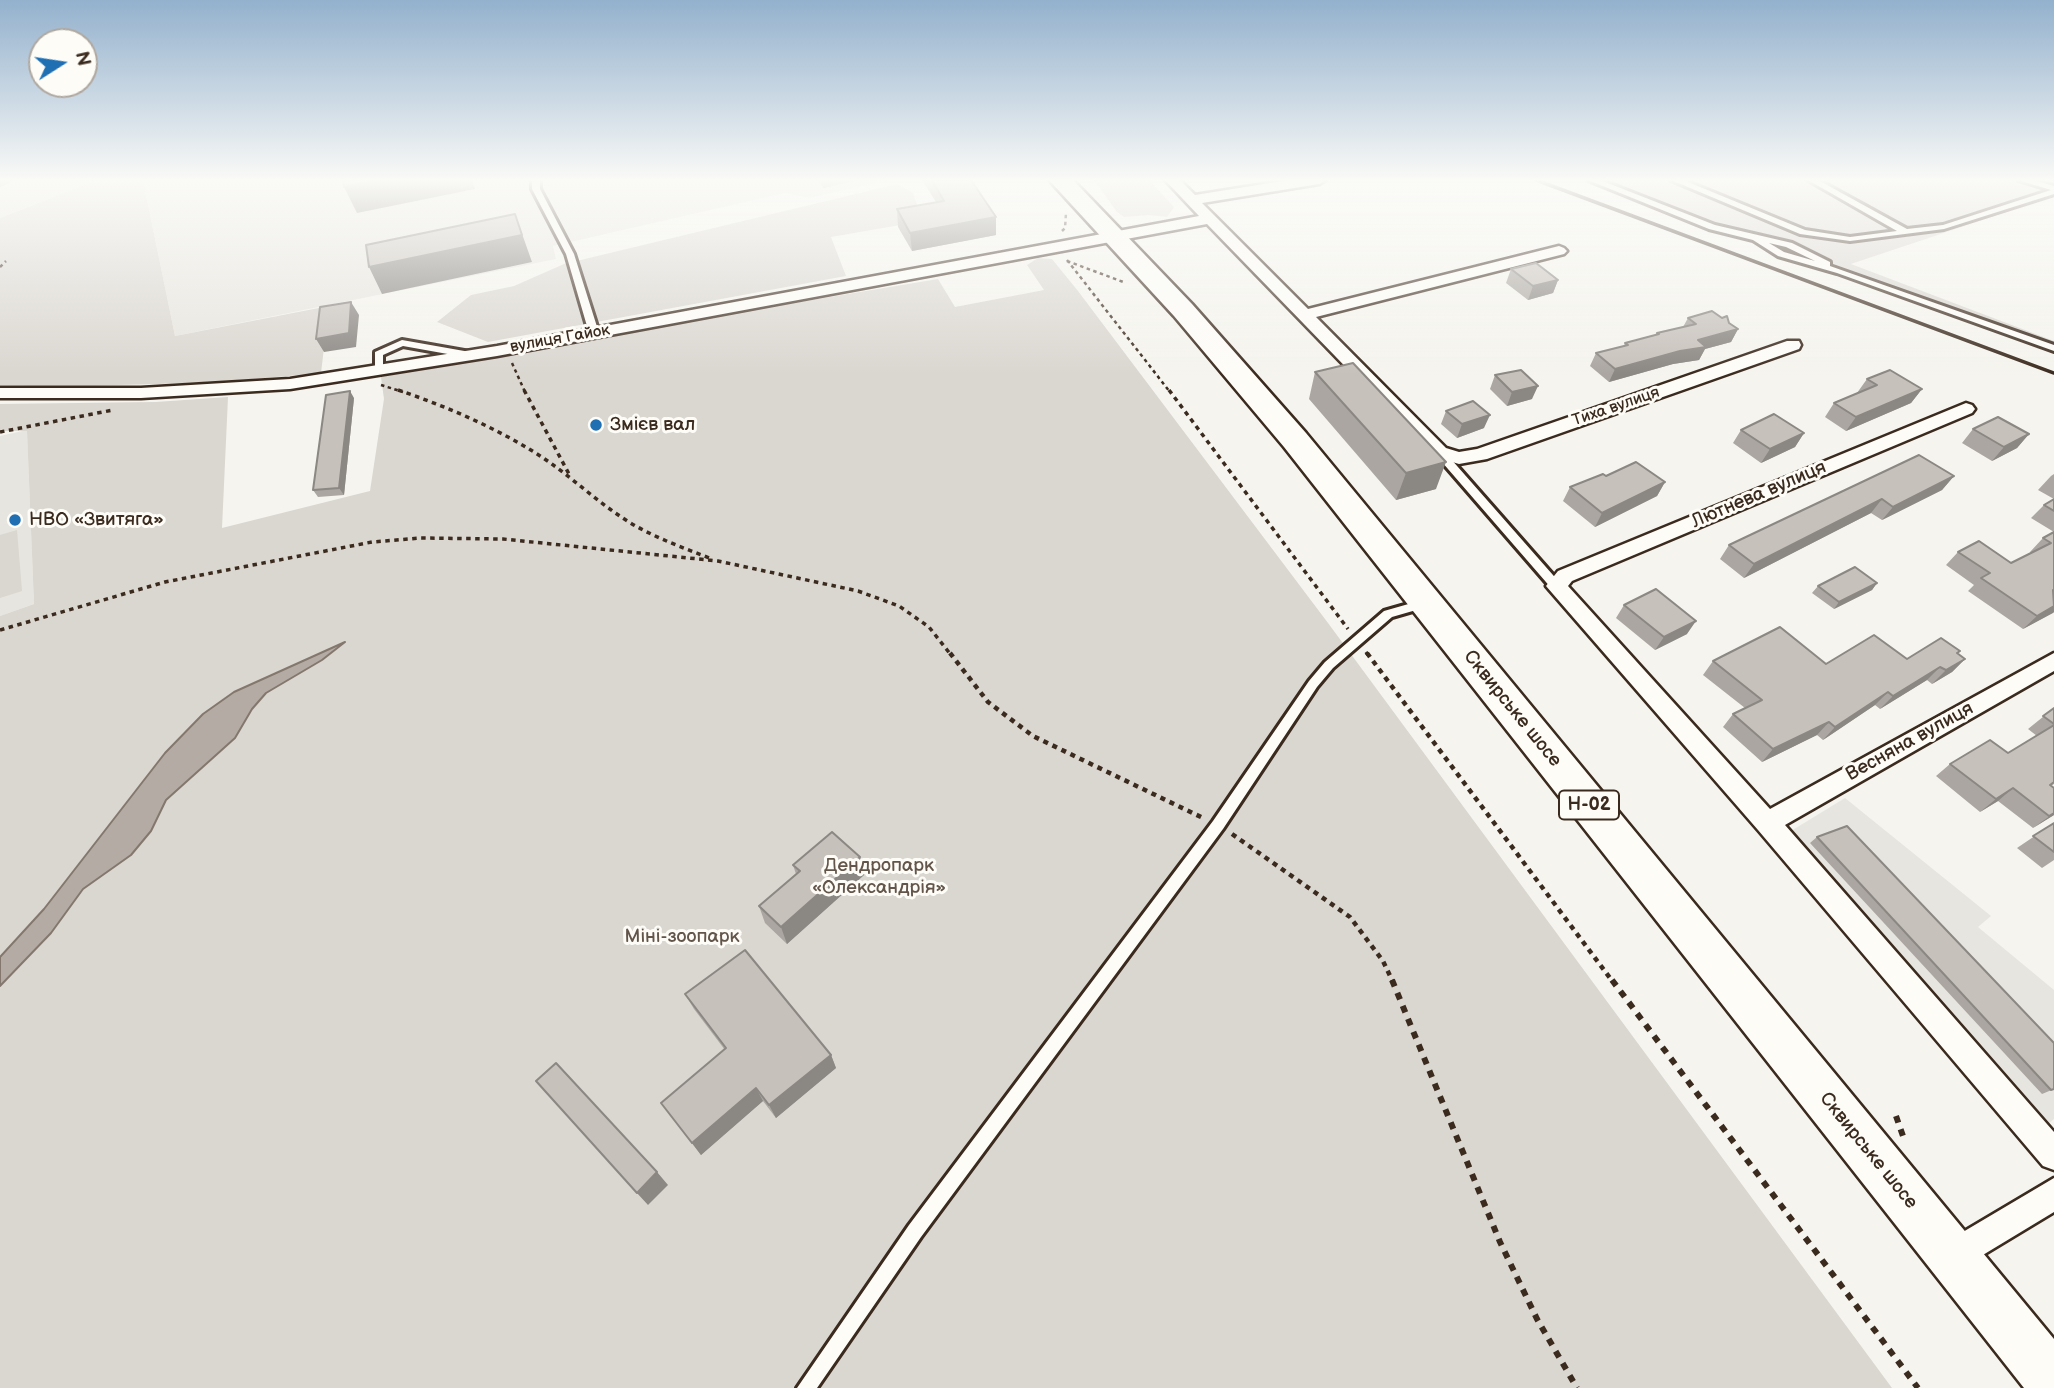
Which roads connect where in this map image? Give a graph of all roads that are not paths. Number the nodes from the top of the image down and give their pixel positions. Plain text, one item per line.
1 (565, 245) edge
2 (1072, 245) edge
3 (1121, 245) edge
4 (1234, 245) edge
5 (1767, 245) edge
6 (1559, 251) dead end
7 (1303, 315) junction
8 (594, 333) junction
9 (1793, 345) dead end
10 (2054, 348) edge
11 (0, 394) edge
12 (1966, 409) dead end
13 (1439, 452) junction
14 (1556, 586) junction
15 (1427, 603) junction
16 (2054, 661) edge
17 (1767, 823) junction
18 (2054, 1156) edge
19 (2054, 1194) edge
20 (1952, 1256) junction
21 (2054, 1382) edge
22 (806, 1388) edge

1 - 8 lane
2 - 8 street, вулиця Гайок
3 - 15 main road, Сквирське шосе / Н-02
4 - 7 street
5 - 10 lane
6 - 7 street
7 - 13 street
8 - 11 street, вулиця Гайок
9 - 13 street, Тиха вулиця
12 - 14 street, Лютнева вулиця
13 - 14 lane
14 - 17 street
15 - 20 main road, Сквирське шосе / Н-02
15 - 22 lane
16 - 17 street, Весняна вулиця
17 - 18 street
19 - 20 street
20 - 21 main road, Сквирське шосе / Н-02

